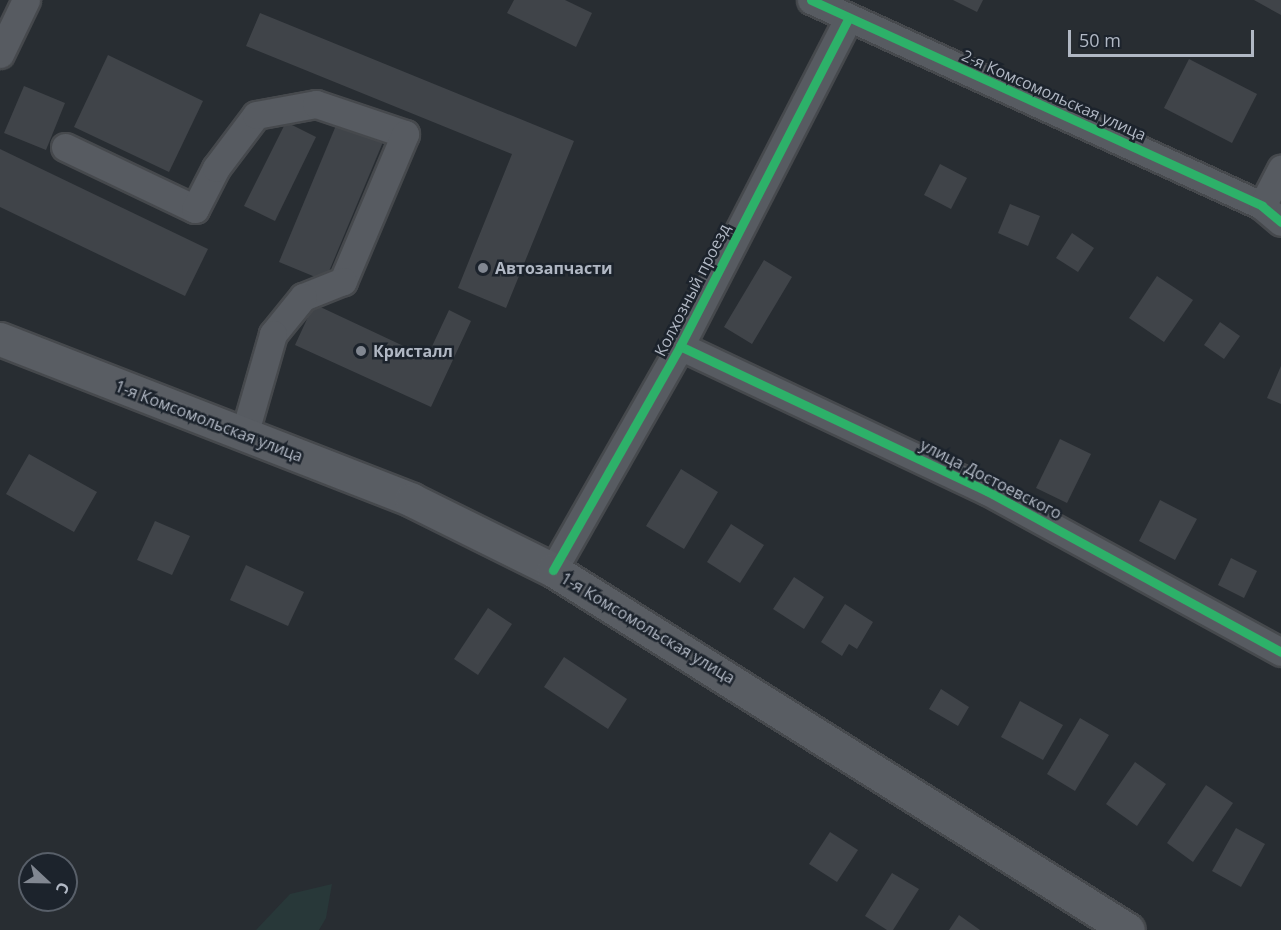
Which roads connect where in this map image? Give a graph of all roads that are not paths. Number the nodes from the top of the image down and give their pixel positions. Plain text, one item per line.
1 (26, 0) edge
2 (812, 0) edge
3 (848, 19) junction
4 (0, 54) edge
5 (65, 147) dead end
6 (1281, 169) edge
7 (1272, 214) edge
8 (0, 339) edge
9 (680, 346) junction
10 (244, 435) junction
11 (553, 570) junction
12 (1281, 652) edge
13 (1128, 930) edge

1 - 4 street
2 - 3 street, 2-я Комсомольская улица
3 - 7 street, 2-я Комсомольская улица
3 - 9 street, Колхозный проезд
5 - 10 street
6 - 7 street
8 - 10 main road, 1-я Комсомольская улица
9 - 11 street, Колхозный проезд
9 - 12 street, улица Достоевского
10 - 11 main road, 1-я Комсомольская улица
11 - 13 main road, 1-я Комсомольская улица

